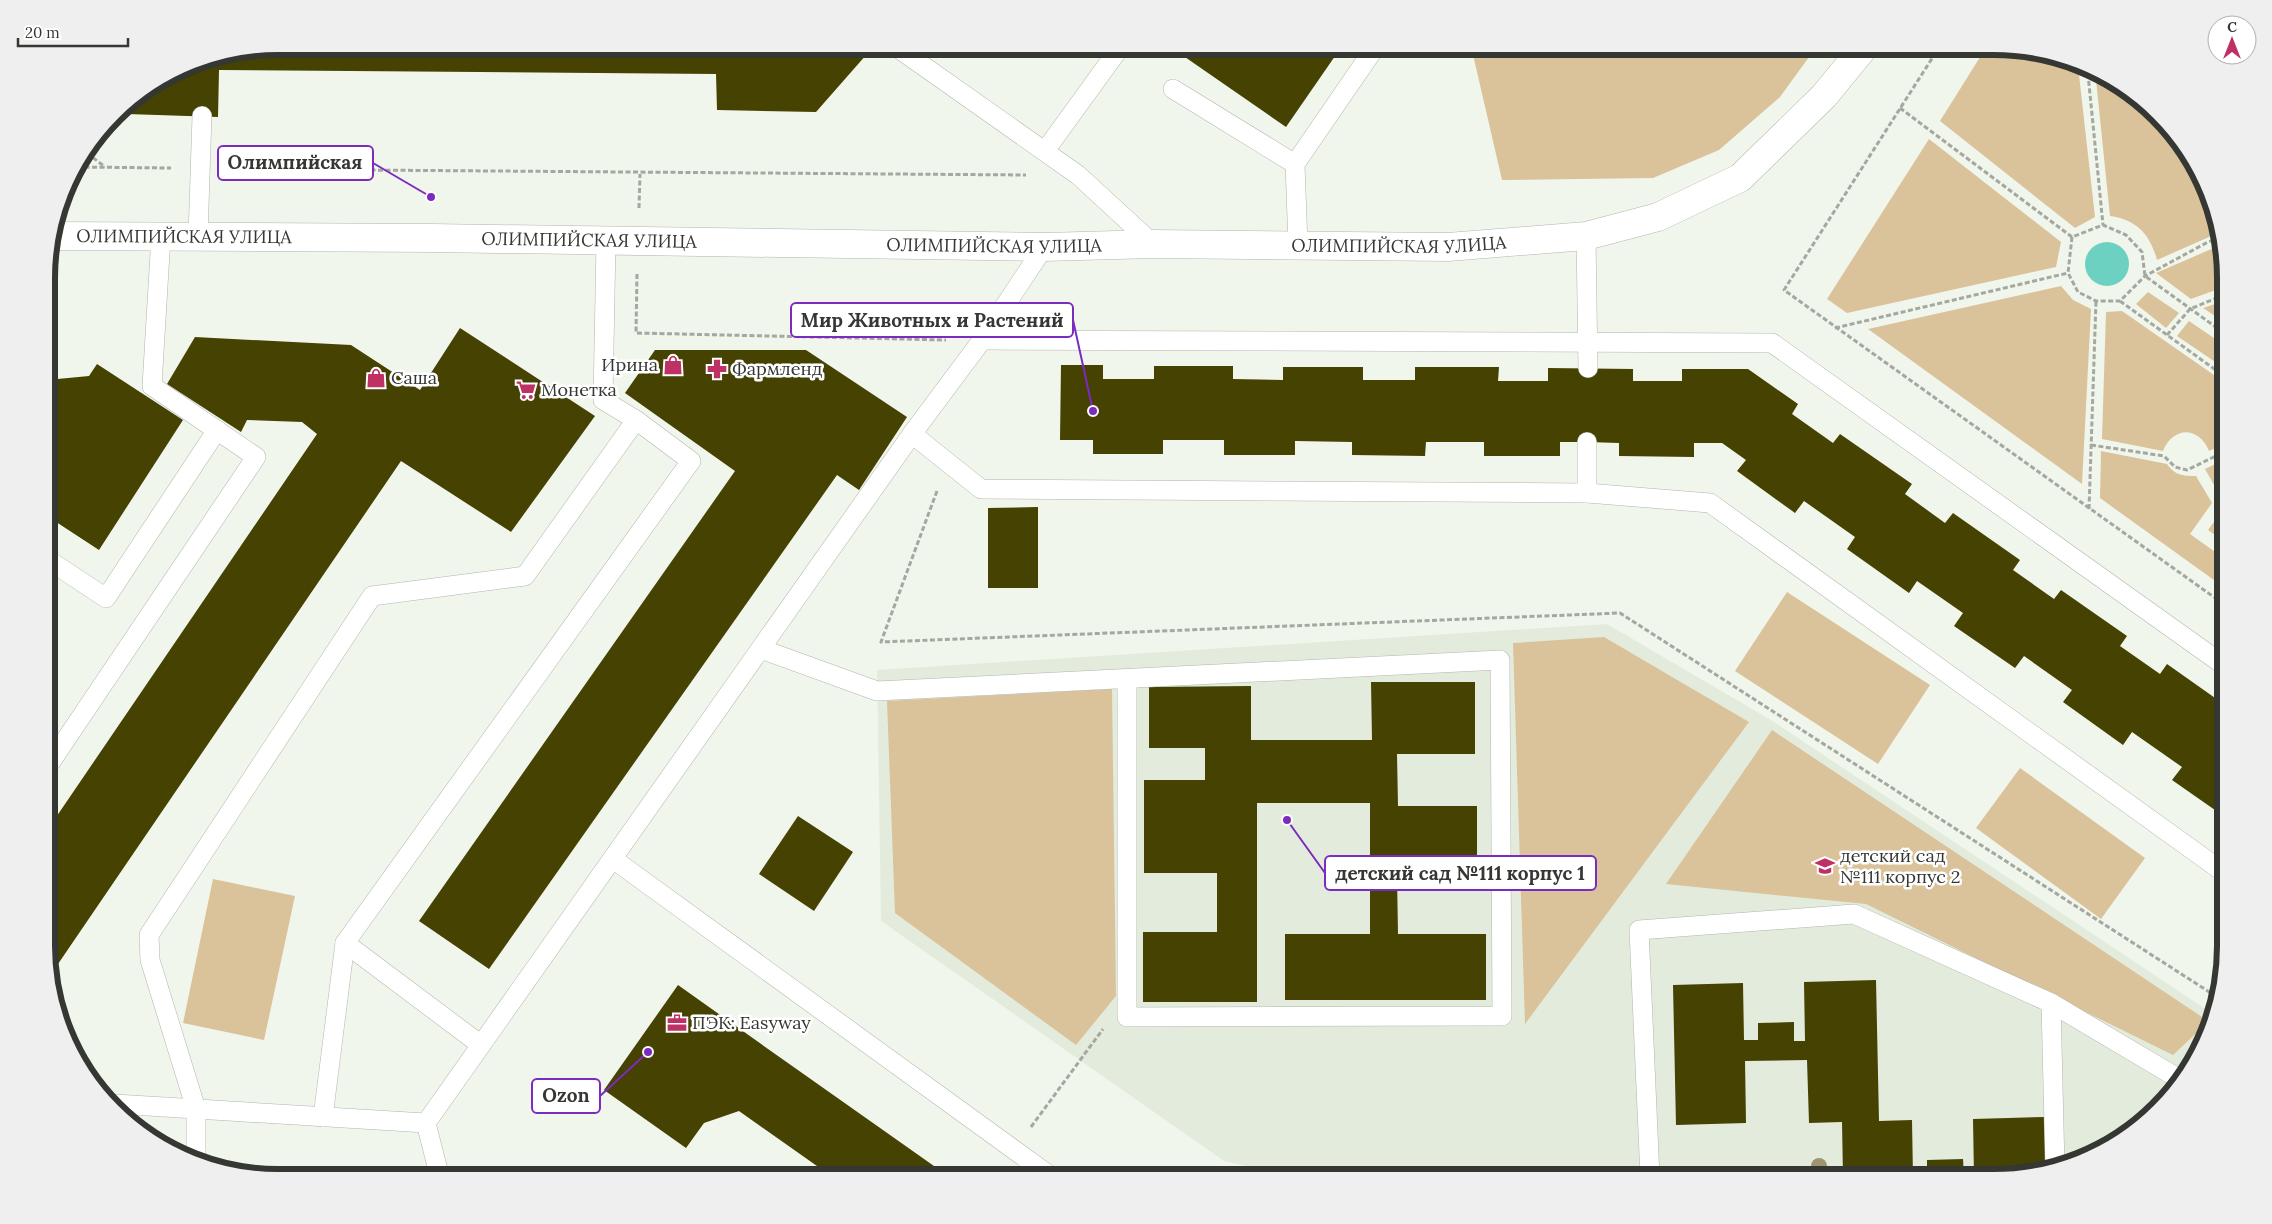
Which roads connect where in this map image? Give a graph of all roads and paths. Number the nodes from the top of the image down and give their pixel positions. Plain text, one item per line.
1 (908, 55) edge
2 (1114, 55) edge
3 (1370, 55) edge
4 (1858, 55) edge
5 (1934, 55) edge
6 (2088, 76) edge
7 (1173, 89) dead end
8 (1900, 108) junction
9 (202, 116) dead end
10 (1045, 151) junction
11 (91, 156) edge
12 (1294, 164) junction
13 (84, 167) edge
14 (105, 167) junction
15 (199, 169) junction
16 (1029, 175) dead end
17 (2103, 225) junction
18 (59, 236) edge
19 (161, 236) junction
20 (198, 236) junction
21 (1586, 236) junction
22 (2072, 237) junction
23 (2214, 240) edge
24 (606, 242) junction
25 (638, 242) junction
26 (1153, 244) junction
27 (1298, 245) junction
28 (1044, 247) junction
29 (2068, 273) junction
30 (2145, 276) junction
31 (2217, 298) edge
32 (2096, 301) junction
33 (2120, 301) junction
34 (2190, 309) junction
35 (1835, 328) junction
36 (2217, 328) edge
37 (2167, 335) junction
38 (982, 340) junction
39 (1588, 344) junction
40 (1588, 368) dead end
41 (2217, 371) edge
42 (636, 420) junction
43 (217, 430) junction
44 (912, 434) junction
45 (1587, 442) dead end
46 (2091, 445) junction
47 (2217, 455) edge
48 (1587, 493) junction
49 (2089, 509) junction
50 (55, 564) edge
51 (2217, 599) edge
52 (761, 649) junction
53 (2217, 660) edge
54 (1127, 679) junction
55 (55, 756) edge
56 (613, 859) junction
57 (2217, 868) edge
58 (345, 943) junction
59 (1127, 997) junction
60 (2051, 1004) junction
61 (481, 1045) junction
62 (2175, 1076) edge
63 (120, 1104) edge
64 (196, 1110) junction
65 (323, 1117) junction
66 (426, 1123) junction
67 (1014, 1149) junction
68 (196, 1153) edge
69 (2055, 1160) edge
70 (438, 1169) edge
71 (1042, 1169) edge
72 (1650, 1169) edge

1 - 10 lane
2 - 10 lane
3 - 12 lane
4 - 21 street, ОЛИМПИЙСКАЯ УЛИЦА
5 - 8 path
6 - 17 path
7 - 12 lane
8 - 22 path
8 - 35 path
9 - 15 lane
10 - 26 lane
11 - 14 path
12 - 27 lane
13 - 14 path
14 - 15 path
15 - 16 path
15 - 20 lane
17 - 22 path
17 - 30 path
18 - 19 street, ОЛИМПИЙСКАЯ УЛИЦА
19 - 20 street, ОЛИМПИЙСКАЯ УЛИЦА
19 - 43 lane
20 - 24 street, ОЛИМПИЙСКАЯ УЛИЦА
21 - 27 street, ОЛИМПИЙСКАЯ УЛИЦА
21 - 39 lane
22 - 29 path
23 - 30 path
24 - 25 street, ОЛИМПИЙСКАЯ УЛИЦА
24 - 42 lane
25 - 28 street, ОЛИМПИЙСКАЯ УЛИЦА
25 - 38 path
26 - 27 street, ОЛИМПИЙСКАЯ УЛИЦА
26 - 28 street, ОЛИМПИЙСКАЯ УЛИЦА
28 - 38 lane
29 - 32 path
29 - 35 path
30 - 33 path
30 - 34 path
31 - 34 path
32 - 33 path
32 - 46 path
33 - 37 path
34 - 36 path
34 - 37 path
35 - 49 path
37 - 41 path
38 - 39 lane
38 - 44 lane
39 - 40 lane
39 - 53 lane
42 - 58 lane
42 - 64 lane
43 - 50 lane
43 - 55 lane
44 - 48 lane
44 - 52 lane
45 - 48 lane
46 - 47 path
46 - 49 path
48 - 57 lane
49 - 51 path
52 - 54 lane
52 - 56 lane
54 - 59 lane
54 - 59 lane
56 - 61 lane
56 - 67 lane
58 - 61 lane
58 - 65 lane
59 - 67 path
60 - 62 lane
60 - 69 lane
60 - 72 lane
61 - 66 lane
63 - 64 lane
64 - 65 lane
64 - 68 lane
65 - 66 lane
66 - 70 lane
67 - 71 lane

